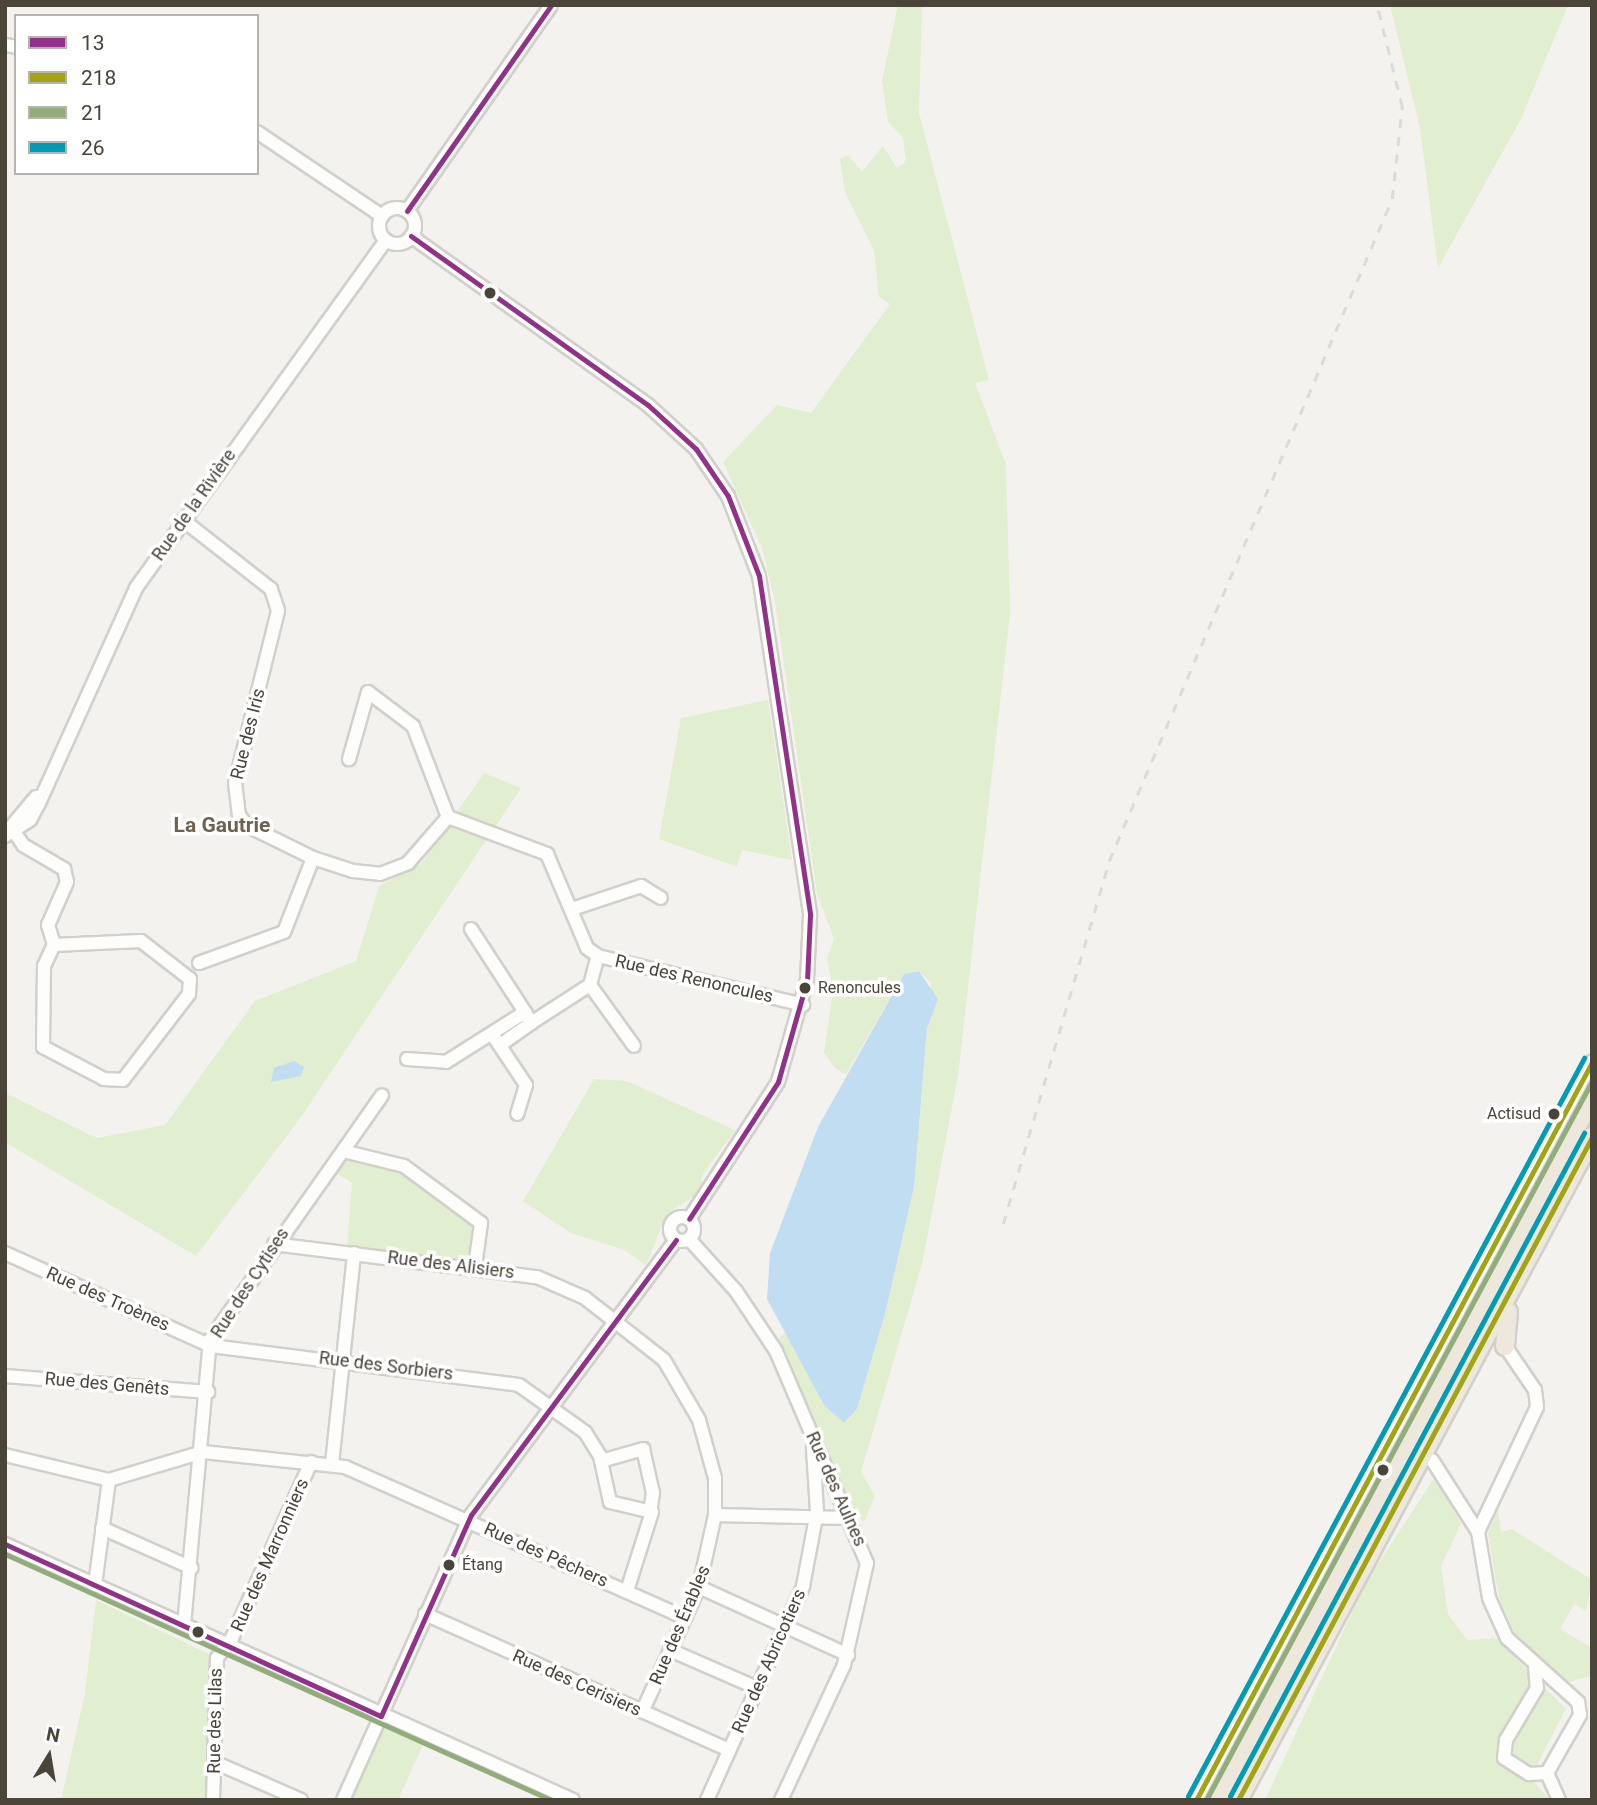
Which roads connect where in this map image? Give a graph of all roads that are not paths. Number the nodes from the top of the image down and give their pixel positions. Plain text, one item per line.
1 (551, 5) edge
2 (259, 133) edge
3 (407, 212) junction
4 (383, 216) junction
5 (411, 236) junction
6 (386, 240) junction
7 (183, 520) junction
8 (349, 760) dead end
9 (448, 817) junction
10 (10, 834) edge
11 (313, 858) junction
12 (661, 898) dead end
13 (572, 909) junction
14 (471, 929) dead end
15 (54, 945) junction
16 (598, 956) junction
17 (199, 963) dead end
18 (590, 985) junction
19 (803, 1005) junction
20 (528, 1017) junction
21 (496, 1039) junction
22 (634, 1046) dead end
23 (407, 1059) dead end
24 (1592, 1062) edge
25 (382, 1095) dead end
26 (1592, 1097) edge
27 (517, 1114) dead end
28 (1592, 1137) edge
29 (343, 1151) junction
30 (1592, 1157) edge
31 (689, 1219) junction
32 (682, 1240) junction
33 (274, 1244) junction
34 (5, 1252) edge
35 (354, 1253) junction
36 (475, 1268) junction
37 (616, 1320) junction
38 (211, 1346) junction
39 (1505, 1346) joint
40 (343, 1360) junction
41 (5, 1376) edge
42 (208, 1392) junction
43 (553, 1406) junction
44 (812, 1434) junction
45 (203, 1452) junction
46 (5, 1455) edge
47 (1432, 1460) joint
48 (601, 1461) junction
49 (311, 1462) junction
50 (332, 1464) junction
51 (109, 1480) junction
52 (650, 1511) junction
53 (715, 1515) junction
54 (816, 1516) junction
55 (848, 1518) junction
56 (469, 1519) junction
57 (102, 1528) junction
58 (1478, 1532) junction
59 (5, 1544) edge
60 (192, 1568) junction
61 (1359, 1572) junction
62 (95, 1585) junction
63 (699, 1587) junction
64 (627, 1591) junction
65 (425, 1614) junction
66 (685, 1618) junction
67 (184, 1625) junction
68 (788, 1628) junction
69 (224, 1643) junction
70 (670, 1650) junction
71 (848, 1655) junction
72 (1534, 1665) junction
73 (757, 1688) junction
74 (642, 1713) junction
75 (381, 1716) junction
76 (729, 1750) junction
77 (214, 1762) junction
78 (1547, 1773) junction
79 (213, 1800) edge
80 (301, 1800) edge
81 (343, 1800) edge
82 (573, 1800) edge
83 (707, 1800) edge
84 (781, 1800) edge
85 (1196, 1800) edge
86 (1220, 1800) edge
87 (1238, 1800) edge
88 (1559, 1800) edge

1 - 3 street
2 - 4 street
3 - 4 street
3 - 5 street
4 - 6 street
5 - 6 street
5 - 19 street
6 - 7 street, Rue de la Rivière
7 - 10 street, Rue de la Rivière
7 - 11 street, Rue des Iris
8 - 9 street
9 - 11 street, Rue des Iris
9 - 13 street, Rue des Renoncules
10 - 15 street
11 - 17 street
12 - 13 street
13 - 16 street, Rue des Renoncules
14 - 20 street
15 - 15 street
16 - 18 street
16 - 19 street, Rue des Renoncules
18 - 20 street
18 - 22 street
19 - 31 street
20 - 21 street
21 - 23 street
21 - 27 street
24 - 85 street
25 - 29 street, Rue des Cytises
26 - 86 highway
28 - 61 highway
29 - 33 street, Rue des Cytises
29 - 36 street
30 - 39 highway
31 - 32 street
31 - 32 street
32 - 37 street
32 - 44 street, Rue des Aulnes
33 - 35 street, Rue des Alisiers
33 - 38 street, Rue des Cytises
34 - 38 street, Rue des Troènes
35 - 36 street, Rue des Alisiers
35 - 40 street
36 - 37 street, Rue des Alisiers
37 - 43 street
37 - 53 street, Rue des Érables
38 - 40 street, Rue des Sorbiers
38 - 42 street, Rue des Cytises
39 - 58 street
40 - 43 street, Rue des Sorbiers
40 - 50 street
41 - 42 street, Rue des Genêts
42 - 45 street, Rue des Cytises
43 - 48 street, Rue des Sorbiers
43 - 56 street
44 - 54 street, Rue des Abricotiers
44 - 55 street, Rue des Aulnes
45 - 49 street, Rue des Pêchers
45 - 51 street
45 - 60 street, Rue des Cytises
46 - 51 street
47 - 58 street
47 - 61 highway
48 - 52 street, Rue des Sorbiers
48 - 52 street
49 - 50 street, Rue des Pêchers
49 - 69 street, Rue des Marronniers
50 - 56 street, Rue des Pêchers
51 - 57 street
52 - 64 street
53 - 54 street
53 - 63 street, Rue des Érables
54 - 55 street
54 - 68 street, Rue des Abricotiers
55 - 71 street, Rue des Aulnes
56 - 64 street, Rue des Pêchers
56 - 65 street
57 - 60 street
57 - 62 street
58 - 72 street
59 - 62 street
60 - 67 street, Rue des Cytises
61 - 87 highway
62 - 67 street
63 - 66 street, Rue des Érables
63 - 68 street
64 - 66 street, Rue des Pêchers
65 - 74 street, Rue des Cerisiers
65 - 75 street
66 - 70 street, Rue des Érables
67 - 69 street
68 - 71 street
68 - 73 street, Rue des Abricotiers
69 - 75 street
69 - 77 street, Rue des Lilas
70 - 73 street
70 - 74 street, Rue des Érables
71 - 84 street, Rue des Aulnes
72 - 78 street
72 - 78 street
73 - 76 street, Rue des Abricotiers
74 - 76 street, Rue des Cerisiers
75 - 81 street
75 - 82 street
76 - 83 street, Rue des Abricotiers
77 - 79 street, Rue des Lilas
77 - 80 street
78 - 88 street

